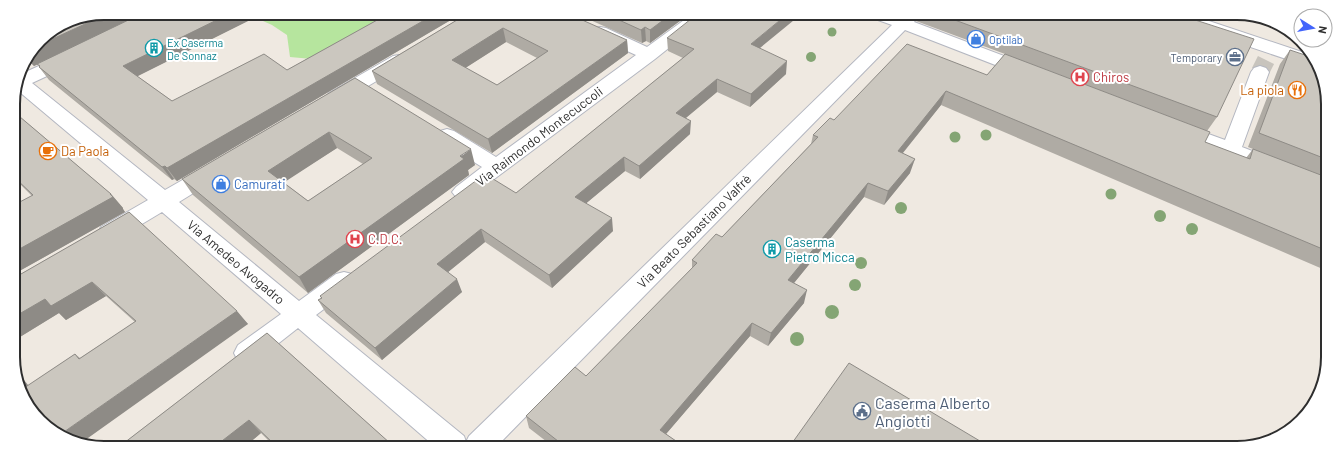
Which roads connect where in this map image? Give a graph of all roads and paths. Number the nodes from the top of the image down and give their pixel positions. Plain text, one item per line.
1 (697, 20) edge
2 (898, 20) edge
3 (901, 20) edge
4 (1185, 20) edge
5 (584, 25) edge
6 (86, 50) edge
7 (414, 51) edge
8 (649, 55) junction
9 (1266, 60) junction
10 (1309, 62) edge
11 (1045, 78) edge
12 (24, 79) edge
13 (22, 86) edge
14 (320, 107) edge
15 (1164, 124) edge
16 (433, 128) edge
17 (1231, 149) junction
18 (232, 159) edge
19 (497, 167) junction
20 (1321, 186) edge
21 (164, 201) junction
22 (446, 204) edge
23 (94, 241) edge
24 (358, 270) edge
25 (299, 314) junction
26 (231, 365) edge
27 (449, 441) edge
28 (483, 441) edge

1 - 8 street, Via Raimondo Montecuccoli
2 - 28 street, Via Beato Sebastiano Valfrè
3 - 11 street
4 - 9 street
5 - 8 street
6 - 12 street
7 - 14 street
8 - 19 street, Via Raimondo Montecuccoli
9 - 10 street
9 - 17 street
13 - 21 street, Via Amedeo Avogadro
15 - 17 street
16 - 19 street
17 - 20 street
18 - 21 street
19 - 22 street, Via Raimondo Montecuccoli
21 - 23 street
21 - 25 street, Via Amedeo Avogadro
24 - 25 street
25 - 26 street
25 - 27 street, Via Amedeo Avogadro

